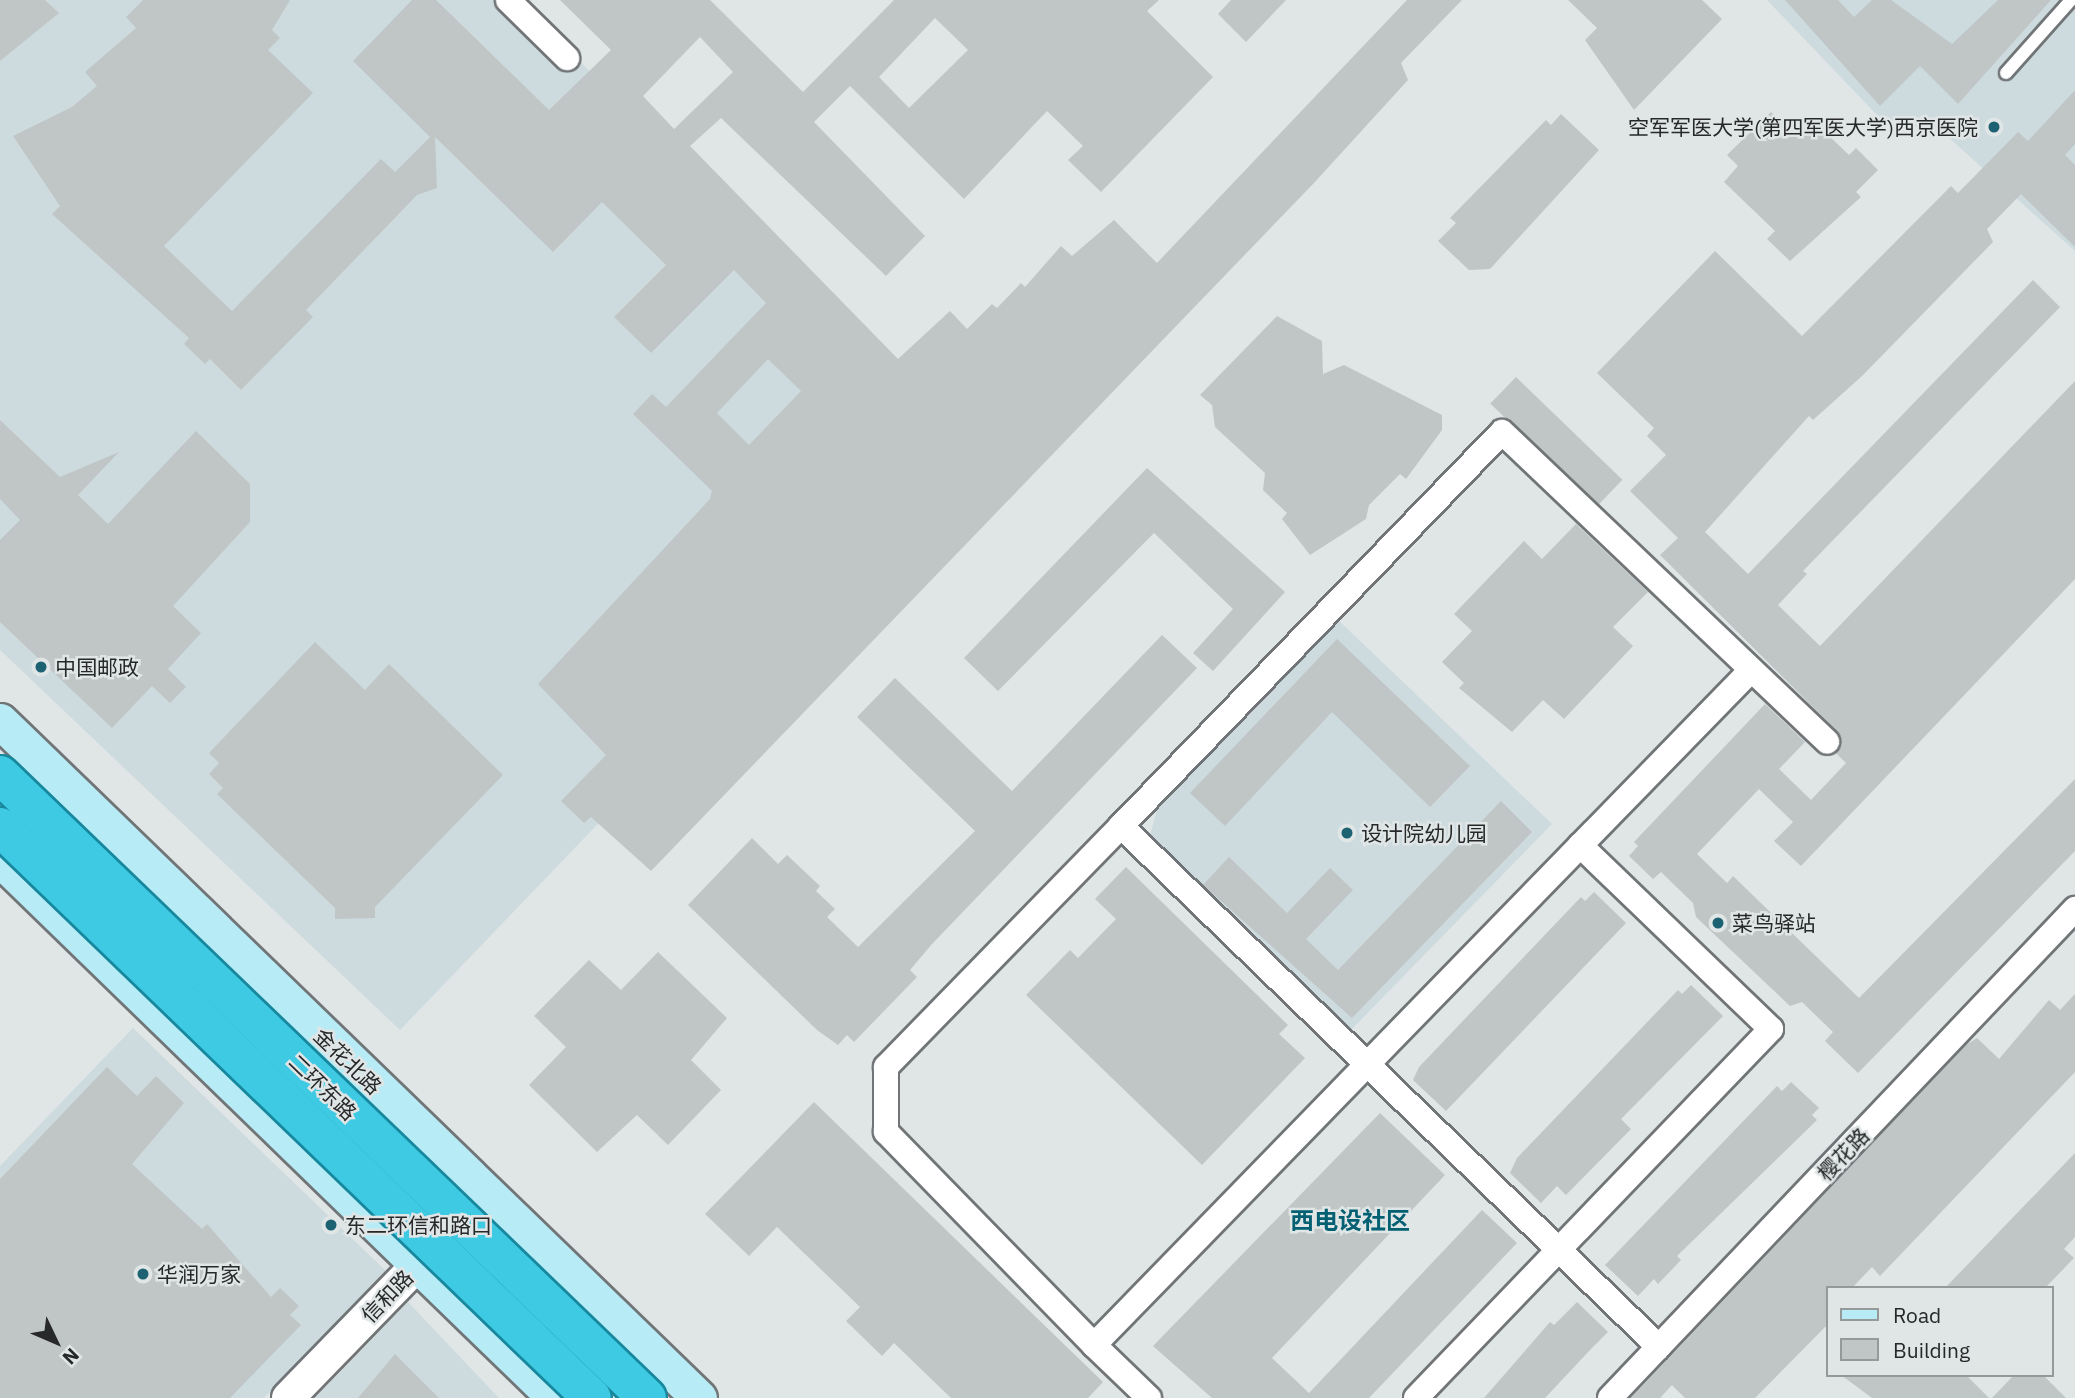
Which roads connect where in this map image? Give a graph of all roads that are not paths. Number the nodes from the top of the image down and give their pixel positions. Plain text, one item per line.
1 (509, 0) edge
2 (2071, 0) edge
3 (567, 58) dead end
4 (2006, 73) dead end
5 (1751, 670) junction
6 (0, 721) edge
7 (1827, 742) dead end
8 (0, 775) edge
9 (1121, 826) junction
10 (0, 827) edge
11 (1580, 845) junction
12 (0, 859) edge
13 (2075, 909) edge
14 (1366, 1064) junction
15 (486, 1194) junction
16 (1559, 1250) junction
17 (416, 1266) junction
18 (1094, 1345) junction
19 (1659, 1347) junction
20 (288, 1398) edge
21 (555, 1398) edge
22 (592, 1398) edge
23 (647, 1398) edge
24 (699, 1398) edge
25 (1149, 1398) edge
26 (1416, 1398) edge
27 (1610, 1398) edge

1 - 3 street
2 - 4 lane
5 - 7 street
5 - 9 street
5 - 11 street
6 - 15 main road, 金花北路
8 - 23 highway, 二环东路, bridge
9 - 14 street
9 - 18 street
10 - 22 highway, 二环东路, bridge
11 - 14 street
11 - 16 street
12 - 17 main road
13 - 19 street, 樱花路
14 - 16 street
14 - 18 street
15 - 17 street, 信和路
15 - 24 main road, 金花北路
16 - 19 street
16 - 26 street
17 - 20 street, 信和路
17 - 21 main road
18 - 25 street
19 - 27 street, 樱花路

